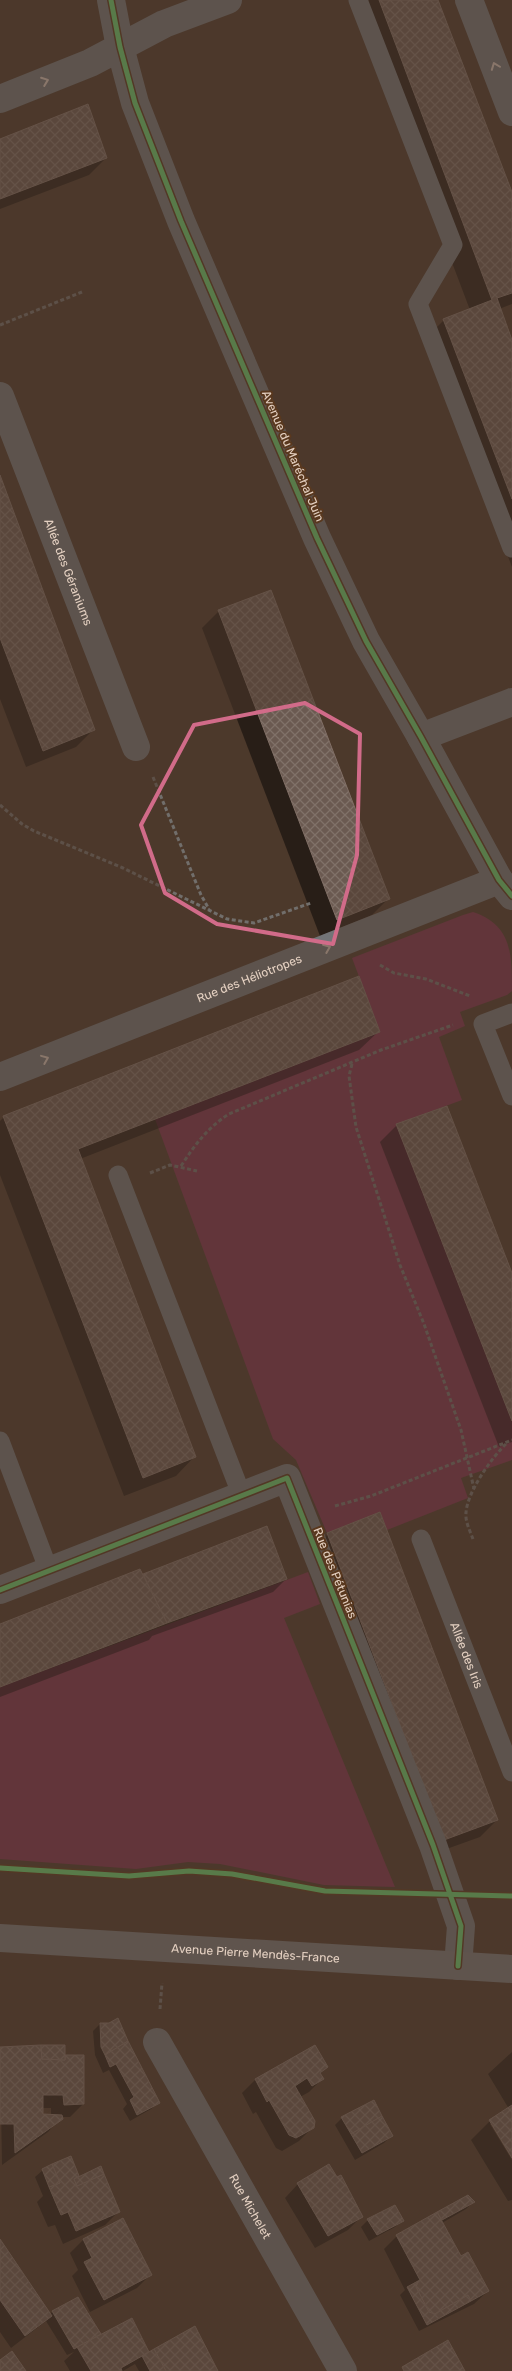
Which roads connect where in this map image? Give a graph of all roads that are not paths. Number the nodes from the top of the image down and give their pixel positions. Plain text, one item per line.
1 (112, 0) edge
2 (228, 0) edge
3 (358, 0) edge
4 (469, 0) edge
5 (120, 47) junction
6 (0, 99) edge
7 (512, 112) edge
8 (0, 396) edge
9 (512, 548) edge
10 (512, 702) edge
11 (421, 737) junction
12 (136, 747) road end
13 (505, 888) edge
14 (512, 1013) edge
15 (0, 1077) edge
16 (512, 1096) edge
17 (120, 1180) road end
18 (0, 1441) edge
19 (242, 1496) junction
20 (421, 1539) dead end
21 (49, 1571) junction
22 (0, 1590) edge
23 (512, 1772) edge
24 (0, 1938) edge
25 (458, 1966) junction
26 (512, 1968) edge
27 (157, 2042) dead end
28 (343, 2371) edge

1 - 5 street, Avenue du Maréchal Juin
2 - 5 street
3 - 9 lane
7 -> 4 street
6 -> 5 street
5 - 11 street, Avenue du Maréchal Juin
8 - 12 street, Allée des Géraniums
10 - 11 street
11 - 13 street, Avenue du Maréchal Juin
15 -> 13 street, Rue des Héliotropes
14 - 16 lane
17 - 19 lane
18 - 21 lane
19 - 21 street, Rue des Pétunias
19 - 25 street, Rue des Pétunias
20 - 23 lane, Allée des Iris
21 - 22 street, Rue des Pétunias
24 - 25 main road, Avenue Pierre Mendès-France
25 - 26 main road, Avenue Pierre Mendès-France
27 - 28 street, Rue Michelet

